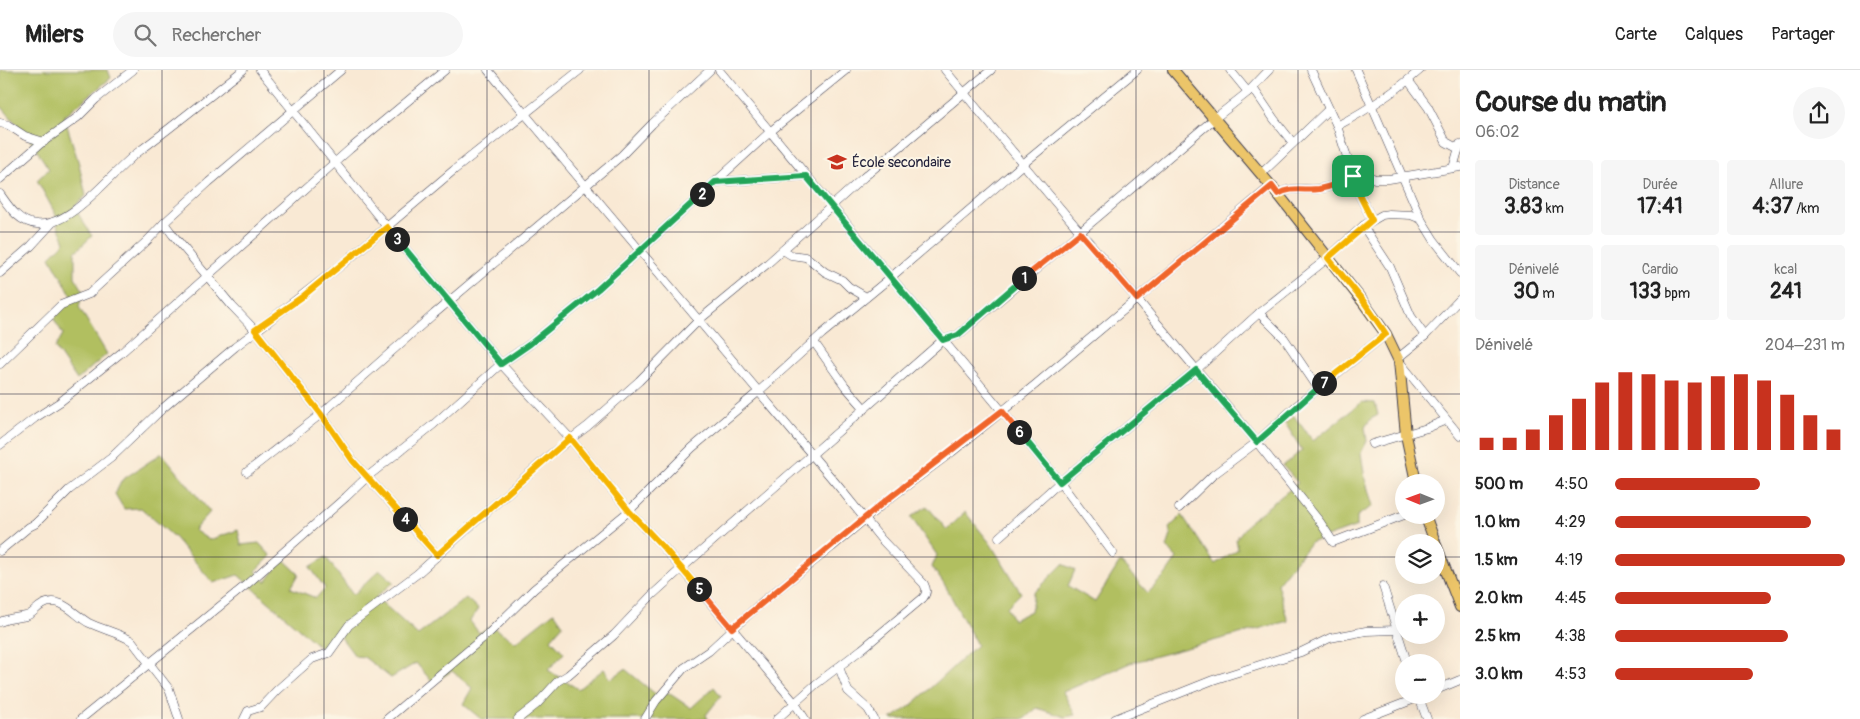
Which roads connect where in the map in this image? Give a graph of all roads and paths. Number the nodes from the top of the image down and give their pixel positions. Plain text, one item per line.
1 (132, 70) edge
2 (242, 70) edge
3 (260, 70) edge
4 (341, 70) edge
5 (445, 70) edge
6 (488, 70) edge
7 (580, 70) edge
8 (710, 70) edge
9 (719, 70) edge
10 (846, 70) edge
11 (946, 70) edge
12 (991, 70) edge
13 (1137, 70) edge
14 (1173, 70) edge
15 (1230, 70) edge
16 (1269, 70) edge
17 (1311, 70) edge
18 (1356, 70) edge
19 (1420, 70) edge
20 (1408, 80) junction
21 (1251, 90) junction
22 (965, 92) junction
23 (1373, 106) junction
24 (1329, 110) junction
25 (294, 111) junction
26 (525, 114) junction
27 (1214, 119) junction
28 (0, 123) edge
29 (1337, 126) junction
30 (771, 131) junction
31 (44, 142) junction
32 (1293, 143) junction
33 (1459, 146) edge
34 (335, 162) junction
35 (1022, 164) junction
36 (1457, 168) edge
37 (1261, 174) junction
38 (806, 176) junction
39 (1353, 176) junction
40 (1404, 177) junction
41 (0, 179) edge
42 (715, 182) junction
43 (586, 185) junction
44 (1275, 190) junction
45 (0, 194) edge
46 (832, 207) junction
47 (1421, 219) junction
48 (1372, 220) junction
49 (53, 222) junction
50 (164, 223) junction
51 (1364, 226) junction
52 (387, 227) junction
53 (1080, 233) junction
54 (640, 250) junction
55 (783, 250) junction
56 (1328, 258) junction
57 (0, 273) edge
58 (1460, 273) edge
59 (207, 276) junction
60 (890, 278) junction
61 (866, 297) junction
62 (1137, 299) junction
63 (1460, 299) edge
64 (449, 301) junction
65 (1259, 314) junction
66 (698, 320) junction
67 (255, 330) junction
68 (1386, 334) junction
69 (1425, 336) junction
70 (943, 340) junction
71 (814, 342) junction
72 (1399, 359) junction
73 (0, 364) edge
74 (501, 364) junction
75 (1196, 370) junction
76 (1318, 388) junction
77 (758, 392) junction
78 (864, 409) junction
79 (1002, 411) junction
80 (321, 414) junction
81 (1446, 420) junction
82 (1406, 435) junction
83 (1460, 436) edge
84 (570, 438) junction
85 (1257, 442) junction
86 (1372, 444) dead end
87 (0, 445) edge
88 (812, 456) junction
89 (247, 472) dead end
90 (1414, 474) edge
91 (367, 477) junction
92 (1060, 482) junction
93 (1179, 508) dead end
94 (629, 511) junction
95 (1395, 518) edge
96 (866, 519) junction
97 (999, 537) dead end
98 (0, 551) edge
99 (1113, 552) dead end
100 (437, 555) junction
101 (1445, 564) edge
102 (682, 568) junction
103 (1382, 586) dead end
104 (1457, 590) edge
105 (1460, 607) edge
106 (0, 622) edge
107 (1395, 627) edge
108 (732, 628) junction
109 (1395, 630) edge
110 (149, 662) junction
111 (839, 667) junction
112 (1460, 680) edge
113 (1445, 686) edge
114 (794, 702) junction
115 (1403, 704) edge
116 (1423, 704) edge
117 (1373, 717) edge
118 (81, 719) edge
119 (179, 719) edge
120 (244, 719) edge
121 (387, 719) edge
122 (518, 719) edge
123 (645, 719) edge
124 (777, 719) edge
125 (806, 719) edge
126 (874, 719) edge
127 (1115, 719) edge
128 (1363, 719) edge
129 (1427, 719) edge

1 - 31 street
2 - 49 street
3 - 25 street
4 - 25 street
5 - 34 street
6 - 26 street
7 - 26 street
8 - 43 street
9 - 30 street
10 - 30 street
11 - 22 street
12 - 22 street
13 - 35 street
14 - 27 main road
15 - 21 street
16 - 21 street
17 - 24 street
18 - 23 street
19 - 20 street
20 - 23 street
20 - 33 street
21 - 27 street
21 - 32 street
22 - 35 street
22 - 46 street
23 - 29 street
23 - 40 street
24 - 29 street
24 - 32 street
25 - 34 street
25 - 50 street
26 - 43 street
26 - 52 street
27 - 37 main road
27 - 53 street
28 - 31 street
29 - 39 street
30 - 38 street
30 - 42 street
31 - 41 street
32 - 37 street
33 - 36 street
34 - 52 street
34 - 59 street
35 - 53 street
35 - 60 street
36 - 40 street
37 - 44 main road
38 - 42 street
38 - 46 street
39 - 40 street
39 - 44 street
39 - 48 street
40 - 47 street
42 - 54 street
43 - 54 street
43 - 64 street
44 - 56 main road
44 - 62 street
45 - 49 street
46 - 55 street
46 - 60 street
47 - 48 street
47 - 58 street
48 - 51 street
49 - 57 street
50 - 59 street
50 - 73 street
51 - 56 street
51 - 69 street
52 - 64 street
52 - 67 street
53 - 62 street
53 - 70 street
54 - 66 street
54 - 74 street
55 - 61 street
55 - 66 street
56 - 65 street
56 - 68 main road
59 - 67 street
59 - 87 street
60 - 61 street
60 - 70 street
61 - 71 street
62 - 75 street
62 - 79 street
63 - 69 street
64 - 74 street
64 - 80 street
65 - 75 street
65 - 76 street
66 - 77 street
66 - 84 street
67 - 80 street
67 - 98 street
68 - 72 main road
68 - 76 street
69 - 72 street
70 - 78 street
70 - 79 street
71 - 77 street
71 - 78 street
72 - 81 street
72 - 82 main road
74 - 84 street
74 - 91 street
75 - 85 street
75 - 92 street
76 - 85 street
77 - 88 street
77 - 94 street
78 - 88 street
79 - 92 street
79 - 96 street
80 - 89 street
80 - 91 street
81 - 82 street
81 - 83 street
82 - 86 street
82 - 90 main road
84 - 94 street
84 - 100 street
85 - 93 street
85 - 95 street
88 - 96 street
88 - 102 street
91 - 100 street
91 - 110 street
92 - 97 street
92 - 99 street
94 - 102 street
94 - 121 street
96 - 108 street
96 - 111 street
100 - 120 street
101 - 104 main road
102 - 108 street
102 - 122 street
103 - 107 street
104 - 105 main road
106 - 110 street
108 - 114 street
108 - 123 street
109 - 127 street
110 - 118 street
110 - 119 street
111 - 114 street
111 - 126 street
112 - 113 street
114 - 124 street
114 - 125 street
115 - 117 street
116 - 129 street
117 - 128 street

